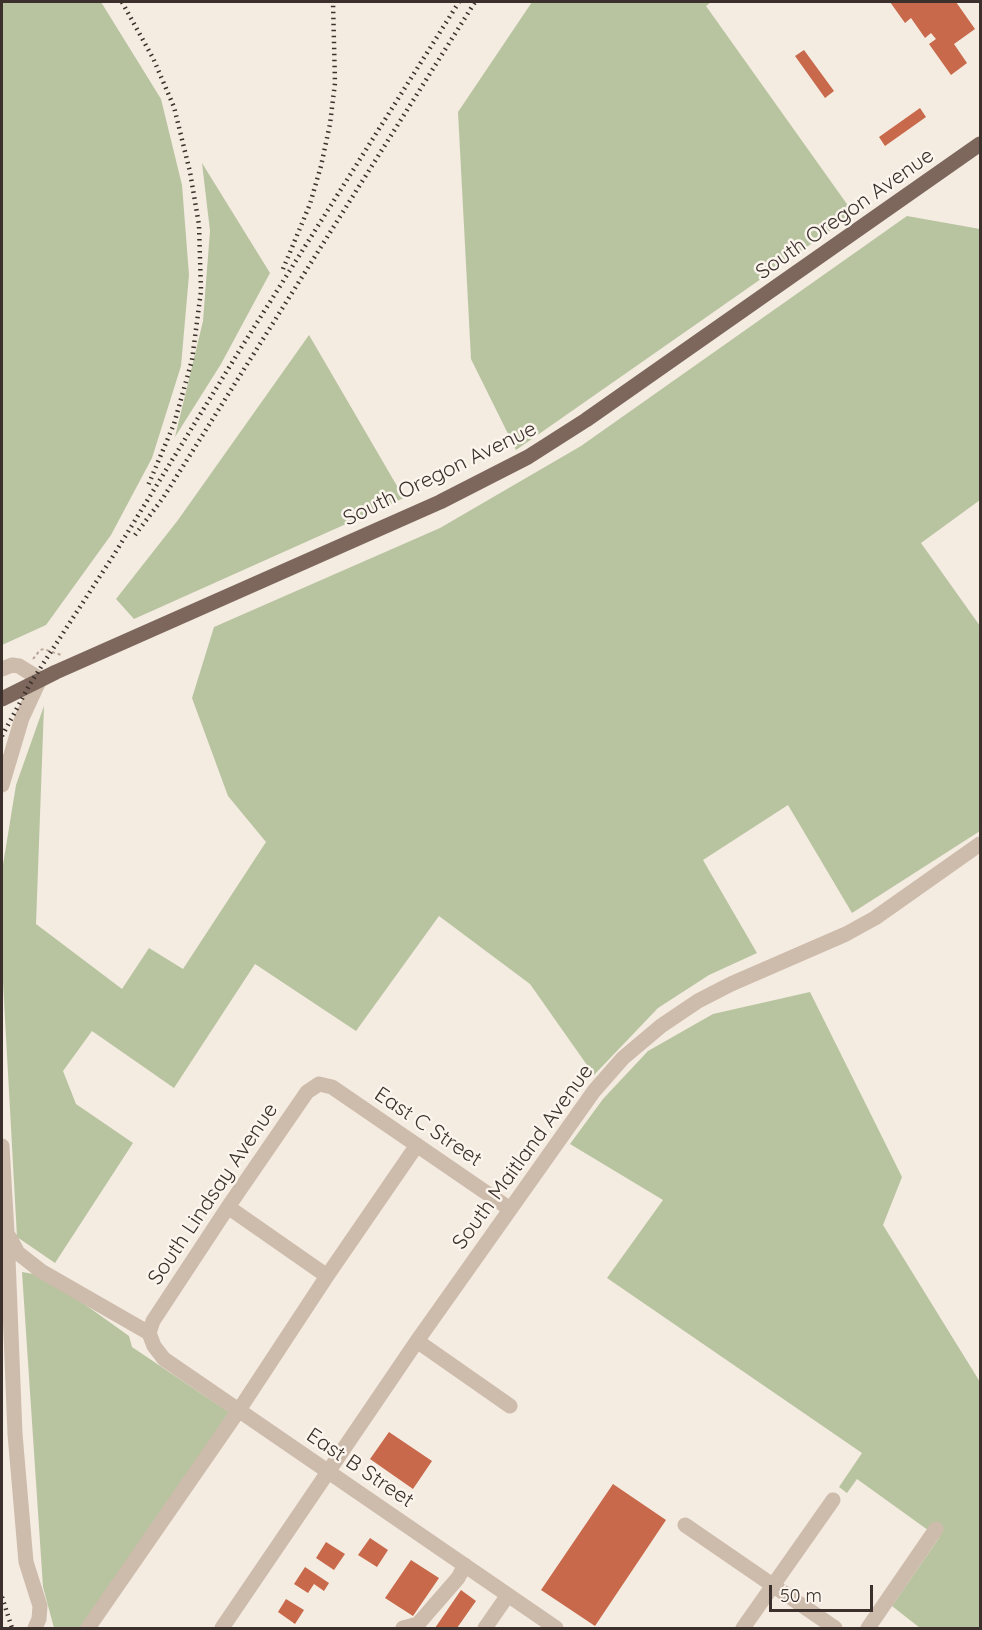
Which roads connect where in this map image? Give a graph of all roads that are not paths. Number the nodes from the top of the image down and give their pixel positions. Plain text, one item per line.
1 (981, 144) edge
2 (2, 669) edge
3 (40, 679) junction
4 (2, 699) edge
5 (2, 785) edge
6 (981, 844) edge
7 (319, 1084) joint
8 (417, 1145) junction
9 (2, 1146) edge
10 (228, 1207) junction
11 (510, 1209) junction
12 (7, 1233) junction
13 (327, 1276) junction
14 (149, 1333) junction
15 (417, 1341) junction
16 (510, 1406) dead end
17 (239, 1410) junction
18 (329, 1472) junction
19 (832, 1500) dead end
20 (685, 1525) dead end
21 (936, 1529) dead end
22 (465, 1565) junction
23 (773, 1586) junction
24 (508, 1596) junction
25 (35, 1629) edge
26 (88, 1629) edge
27 (222, 1629) edge
28 (403, 1629) edge
29 (485, 1629) edge
30 (556, 1629) edge
31 (743, 1629) edge
32 (835, 1629) edge
33 (868, 1629) edge

1 - 3 main road, South Oregon Avenue
2 - 3 street
3 - 4 main road, South Oregon Avenue
3 - 5 street
6 - 11 street, South Maitland Avenue
7 - 8 street, East C Street
7 - 10 street, South Lindsay Avenue
8 - 11 street, East C Street
8 - 13 street
9 - 12 street
10 - 13 street
10 - 14 street, South Lindsay Avenue
11 - 15 street, South Maitland Avenue
12 - 14 street
12 - 25 street
13 - 17 street
14 - 17 street, East B Street
15 - 16 street
15 - 18 street, South Maitland Avenue
17 - 18 street, East B Street
17 - 26 street
18 - 22 street, East B Street
18 - 27 street, South Maitland Avenue
19 - 23 street
20 - 23 street
21 - 33 street
22 - 24 street, East B Street
22 - 28 street
23 - 31 street
23 - 32 street
24 - 29 street
24 - 30 street, East B Street

